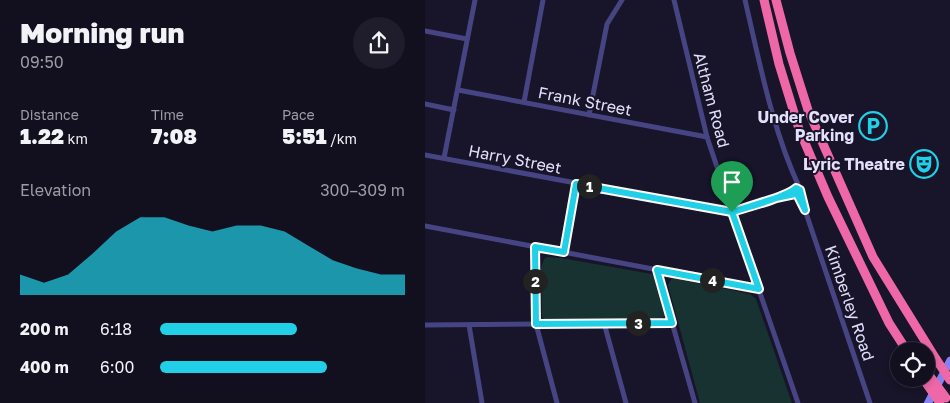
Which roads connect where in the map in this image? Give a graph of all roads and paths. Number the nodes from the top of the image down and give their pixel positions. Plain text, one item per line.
1 (475, 0) edge
2 (543, 0) edge
3 (622, 0) edge
4 (673, 0) edge
5 (745, 0) edge
6 (764, 0) edge
7 (776, 0) edge
8 (425, 31) edge
9 (467, 39) junction
10 (458, 90) junction
11 (524, 102) junction
12 (425, 104) edge
13 (454, 110) junction
14 (589, 115) junction
15 (707, 137) junction
16 (425, 155) edge
17 (444, 158) junction
18 (576, 184) junction
19 (797, 192) junction
20 (732, 212) junction
21 (425, 226) edge
22 (535, 247) junction
23 (564, 252) junction
24 (657, 270) junction
25 (759, 289) junction
26 (878, 299) junction
27 (604, 323) junction
28 (672, 323) junction
29 (536, 324) junction
30 (425, 325) edge
31 (469, 325) junction
32 (901, 342) edge
33 (907, 342) edge
34 (950, 362) edge
35 (950, 380) edge
36 (933, 387) edge
37 (945, 401) edge
38 (482, 403) edge
39 (557, 403) edge
40 (626, 403) edge
41 (695, 403) edge
42 (798, 403) edge
43 (870, 403) edge
44 (928, 403) edge

1 - 9 street
2 - 11 street
3 - 14 street
4 - 15 street, Altham Road
5 - 19 street, Kimberley Road
6 - 26 highway
7 - 35 highway, bridge
8 - 9 street
9 - 10 street
10 - 11 street, Frank Street
10 - 13 street
11 - 14 street, Frank Street
12 - 13 street
13 - 17 street
14 - 15 street, Frank Street
15 - 20 street, Altham Road
16 - 17 street, Harry Street
17 - 18 street, Harry Street
18 - 20 street, Harry Street
18 - 23 street
19 - 20 street, Harry Street
19 - 43 street, Kimberley Road
20 - 25 street, Altham Road
21 - 22 street
22 - 23 street
22 - 29 street
23 - 24 street
24 - 25 street
24 - 28 street
25 - 42 street, Altham Road
26 - 32 highway
26 - 33 highway
27 - 28 street
27 - 29 street
27 - 40 street
28 - 41 street
29 - 31 street
29 - 39 street
30 - 31 street
31 - 38 street
34 - 44 main road
36 - 37 highway, bridge

